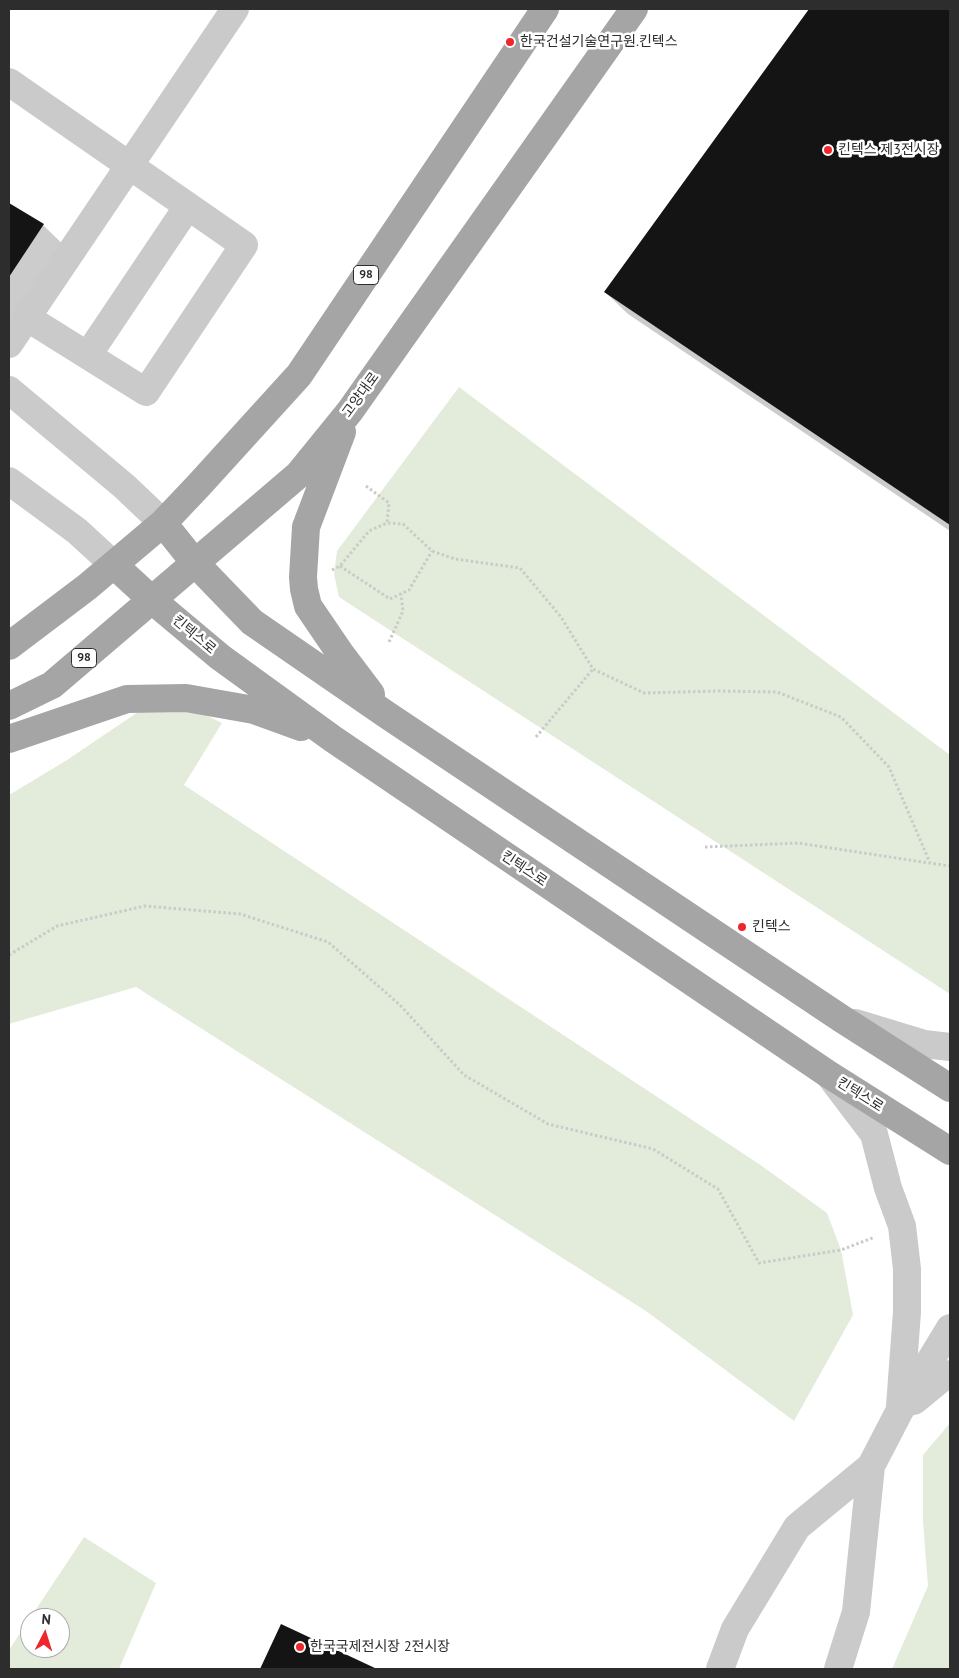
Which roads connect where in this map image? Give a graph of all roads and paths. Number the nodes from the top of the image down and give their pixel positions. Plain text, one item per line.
1 (234, 9) edge
2 (545, 9) edge
3 (634, 9) edge
4 (9, 82) edge
5 (129, 164) junction
6 (188, 206) junction
7 (26, 317) junction
8 (9, 344) edge
9 (88, 355) junction
10 (9, 390) edge
11 (350, 411) junction
12 (9, 481) edge
13 (366, 486) dead end
14 (163, 523) junction
15 (387, 523) junction
16 (432, 551) junction
17 (195, 563) junction
18 (114, 565) junction
19 (340, 566) junction
20 (326, 574) dead end
21 (401, 594) junction
22 (152, 600) junction
23 (389, 642) dead end
24 (9, 646) edge
25 (593, 669) junction
26 (9, 706) edge
27 (387, 715) junction
28 (536, 737) dead end
29 (9, 739) edge
30 (333, 739) junction
31 (705, 848) dead end
32 (930, 863) junction
33 (950, 866) edge
34 (9, 955) edge
35 (842, 1019) junction
36 (950, 1047) edge
37 (828, 1074) junction
38 (950, 1088) edge
39 (950, 1151) edge
40 (882, 1234) dead end
41 (950, 1328) edge
42 (950, 1374) edge
43 (899, 1412) junction
44 (871, 1466) junction
45 (720, 1669) edge
46 (838, 1669) edge

1 - 5 lane
2 - 14 main road, 98
3 - 11 main road, 고양대로 / 98
4 - 5 lane
5 - 6 lane
5 - 7 lane
6 - 9 lane
6 - 9 lane
7 - 8 lane
7 - 9 lane
10 - 14 lane
11 - 17 main road, 고양대로 / 98
11 - 27 main road
12 - 18 lane
13 - 15 path
14 - 17 main road
14 - 18 main road, 98
15 - 16 path
15 - 19 path
16 - 21 path
16 - 25 path
17 - 22 main road, 고양대로 / 98
17 - 27 main road
18 - 22 main road, 킨텍스로
18 - 24 main road, 98
19 - 20 path
19 - 21 path
21 - 23 path
22 - 26 main road, 고양대로 / 98
22 - 30 main road, 킨텍스로
25 - 28 path
25 - 32 path
27 - 35 main road
29 - 30 main road
30 - 37 main road, 킨텍스로
31 - 32 path
32 - 33 path
34 - 40 path
35 - 36 lane
35 - 38 main road
37 - 39 main road, 킨텍스로
37 - 43 lane
41 - 43 lane
42 - 43 lane
43 - 44 lane
44 - 45 lane
44 - 46 lane

